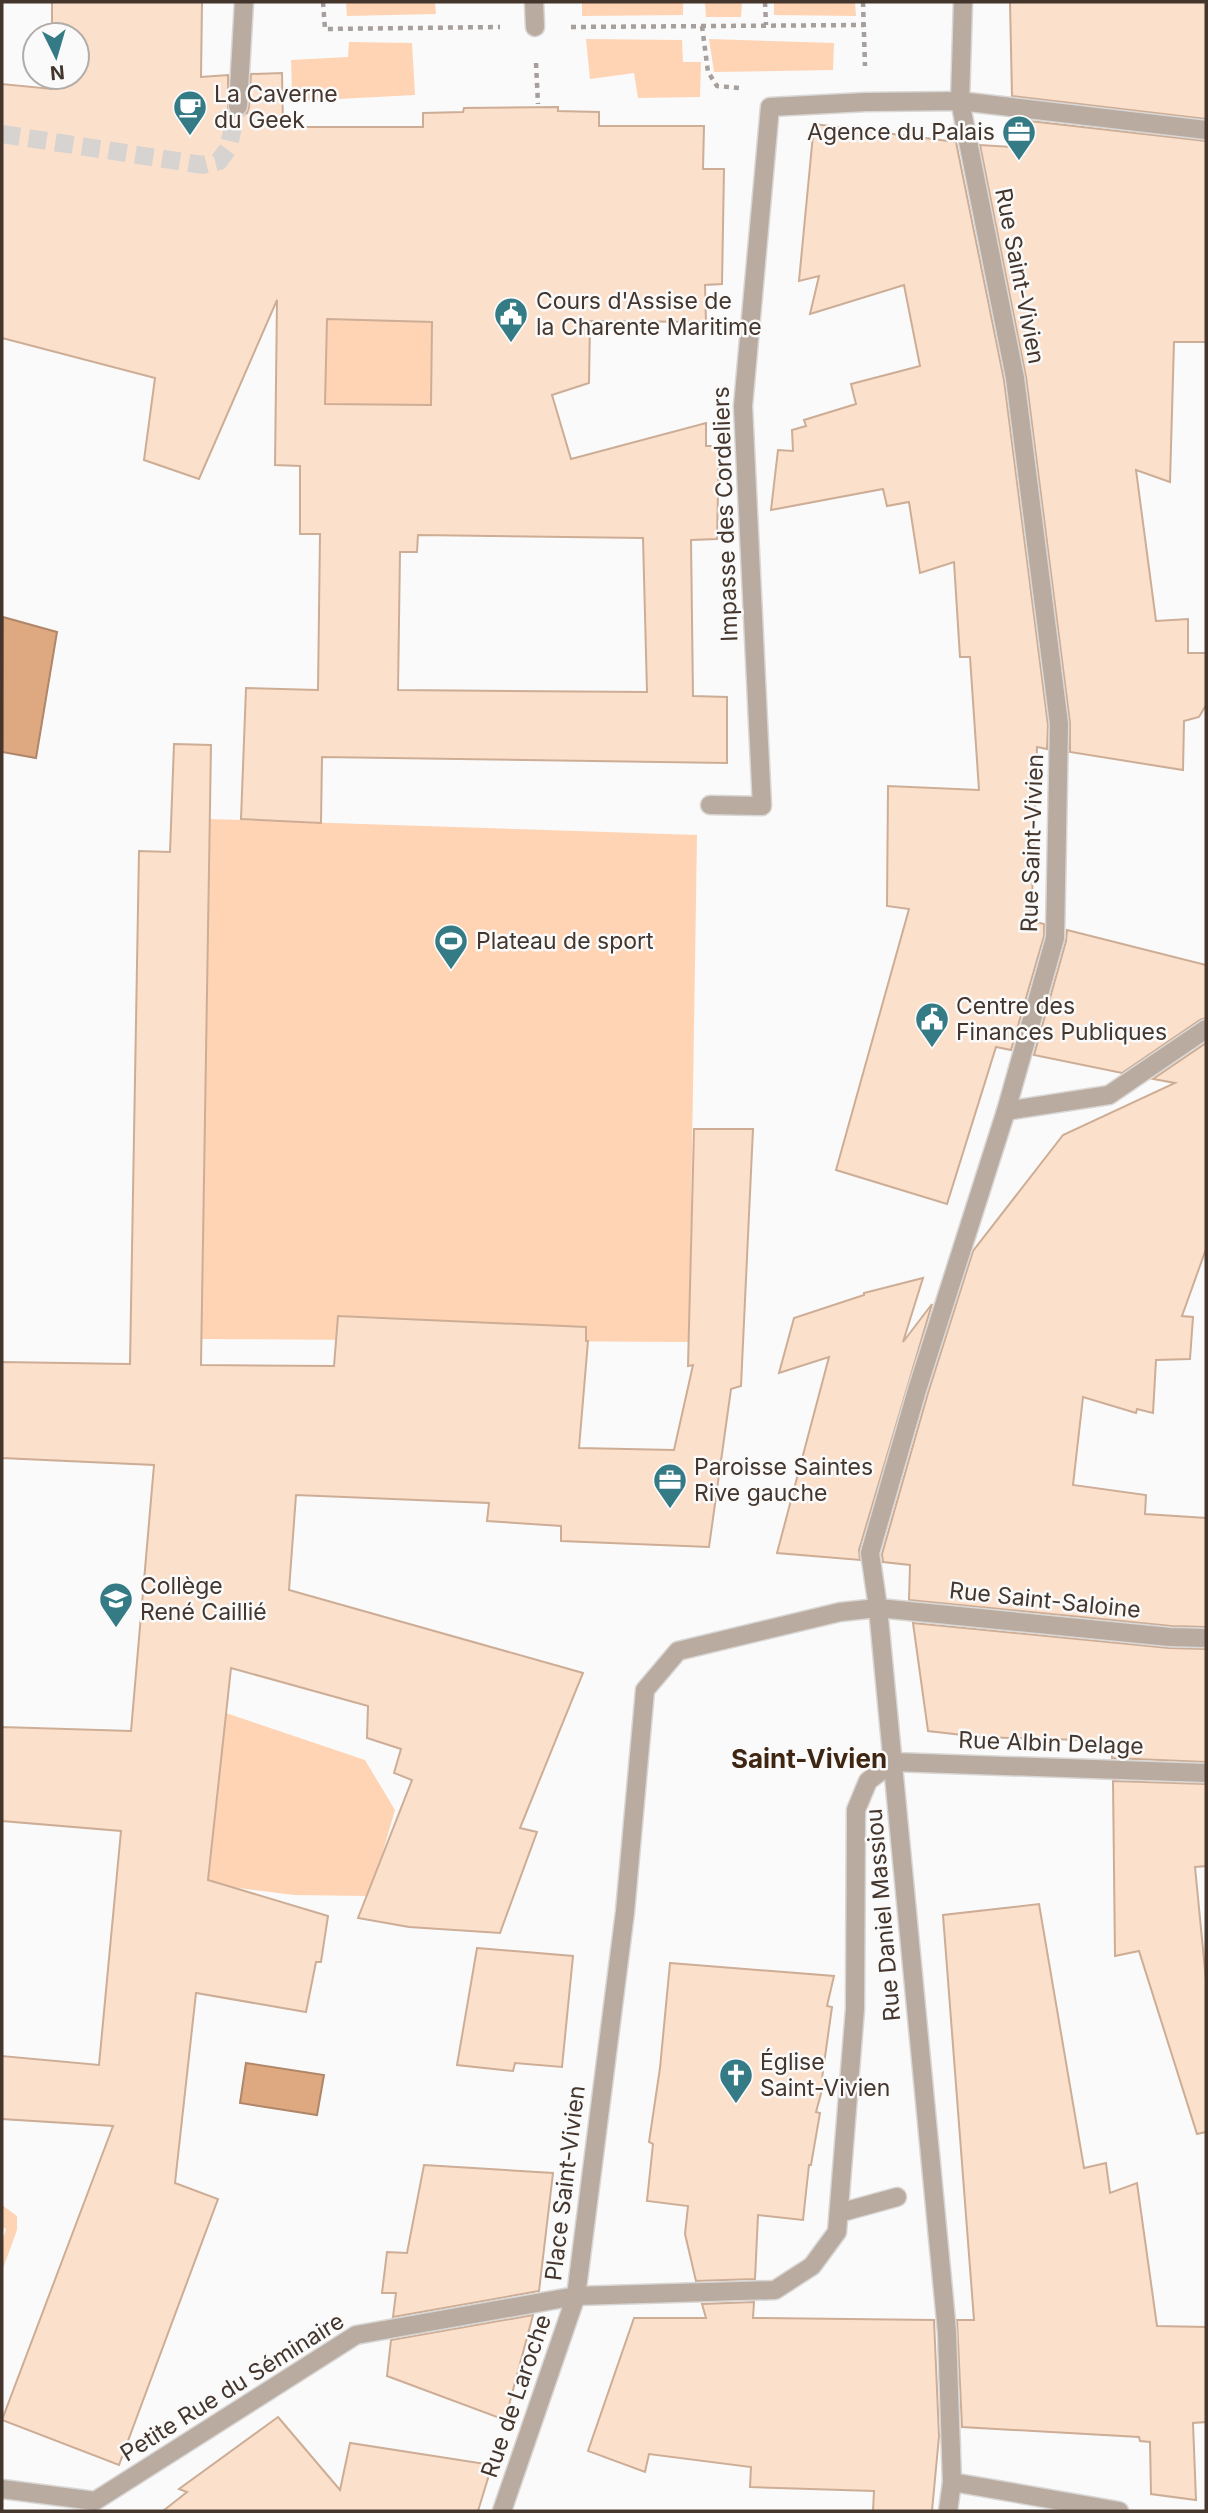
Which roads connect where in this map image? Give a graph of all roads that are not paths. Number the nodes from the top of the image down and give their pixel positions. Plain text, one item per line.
1 (244, 2) edge
2 (534, 2) edge
3 (963, 2) edge
4 (535, 27) road end
5 (960, 101) junction
6 (238, 106) tunnel mouth
7 (1206, 130) edge
8 (710, 805) dead end
9 (1206, 1029) edge
10 (1006, 1111) junction
11 (878, 1608) junction
12 (1206, 1638) edge
13 (893, 1762) junction
14 (1206, 1773) edge
15 (897, 2197) dead end
16 (839, 2213) junction
17 (576, 2296) junction
18 (952, 2482) junction
19 (2, 2489) edge
20 (502, 2511) edge
21 (948, 2511) edge
22 (1119, 2511) edge

1 - 6 street
2 - 4 street
3 - 5 street, Rue Saint-Vivien
5 - 7 street
5 - 8 street, Impasse des Cordeliers
5 - 10 street, Rue Saint-Vivien
9 - 10 street
10 - 11 street, Rue Saint-Vivien
11 - 12 street, Rue Saint-Saloine
11 - 13 street, Rue Daniel Massiou
11 - 17 street, Place Saint-Vivien
13 - 14 street, Rue Albin Delage
13 - 16 street, Place Saint-Vivien
13 - 18 street, Rue Daniel Massiou
15 - 16 street
16 - 17 street, Place Saint-Vivien
17 - 19 street, Petite Rue du Séminaire
17 - 20 street, Rue de Laroche
18 - 21 street, Rue Daniel Massiou
18 - 22 street

